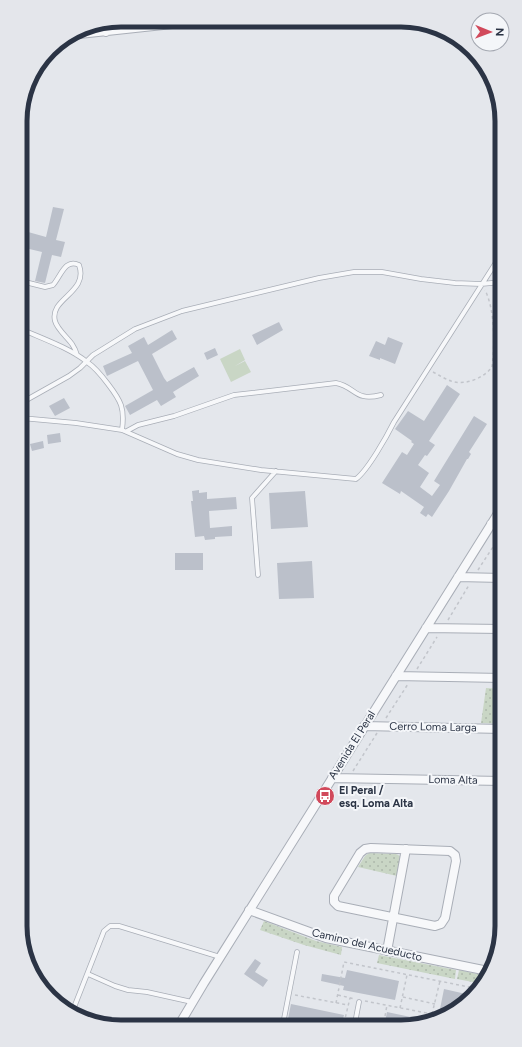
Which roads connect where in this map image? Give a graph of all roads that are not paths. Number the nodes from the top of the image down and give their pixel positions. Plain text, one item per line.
1 (145, 27) edge
2 (106, 28) edge
3 (106, 32) junction
4 (86, 34) edge
5 (495, 263) edge
6 (27, 283) edge
7 (495, 283) edge
8 (481, 284) junction
9 (27, 332) edge
10 (77, 355) junction
11 (86, 361) junction
12 (381, 395) dead end
13 (27, 399) edge
14 (27, 419) edge
15 (122, 430) junction
16 (127, 431) junction
17 (276, 471) junction
18 (495, 518) edge
19 (491, 524) junction
20 (495, 524) edge
21 (258, 575) dead end
22 (458, 577) junction
23 (495, 578) edge
24 (426, 628) junction
25 (495, 629) edge
26 (396, 676) junction
27 (495, 678) edge
28 (364, 726) junction
29 (495, 728) edge
30 (332, 778) junction
31 (495, 781) edge
32 (406, 849) junction
33 (249, 910) junction
34 (393, 917) junction
35 (386, 951) junction
36 (297, 952) dead end
37 (220, 957) junction
38 (484, 970) edge
39 (88, 974) junction
40 (192, 1002) junction
41 (359, 1002) dead end
42 (75, 1008) edge
43 (182, 1020) edge
44 (284, 1020) edge
45 (356, 1020) edge

1 - 3 street
2 - 3 street
3 - 4 street
5 - 8 lane
6 - 10 lane
7 - 8 lane
8 - 11 lane
8 - 17 lane
9 - 10 lane
10 - 11 lane
11 - 13 lane
11 - 15 lane
12 - 16 lane
14 - 15 lane
15 - 16 lane
16 - 17 lane
17 - 21 lane
18 - 19 street, Avenida El Peral
19 - 20 street
19 - 22 street, Avenida El Peral
22 - 23 street
22 - 24 street, Avenida El Peral
24 - 25 street
24 - 26 street, Avenida El Peral
26 - 27 street
26 - 28 street, Avenida El Peral
28 - 29 street, Cerro Loma Larga
28 - 30 street, Avenida El Peral
30 - 31 street, Loma Alta
30 - 33 street, Avenida El Peral
32 - 34 street
32 - 34 street
32 - 34 street
33 - 35 street, Camino del Acueducto
33 - 37 street, Avenida El Peral
34 - 35 street
35 - 38 street, Camino del Acueducto
36 - 44 lane
37 - 39 lane
37 - 40 street, Avenida El Peral
39 - 40 lane
39 - 42 lane
40 - 43 street, Avenida El Peral
41 - 45 lane

